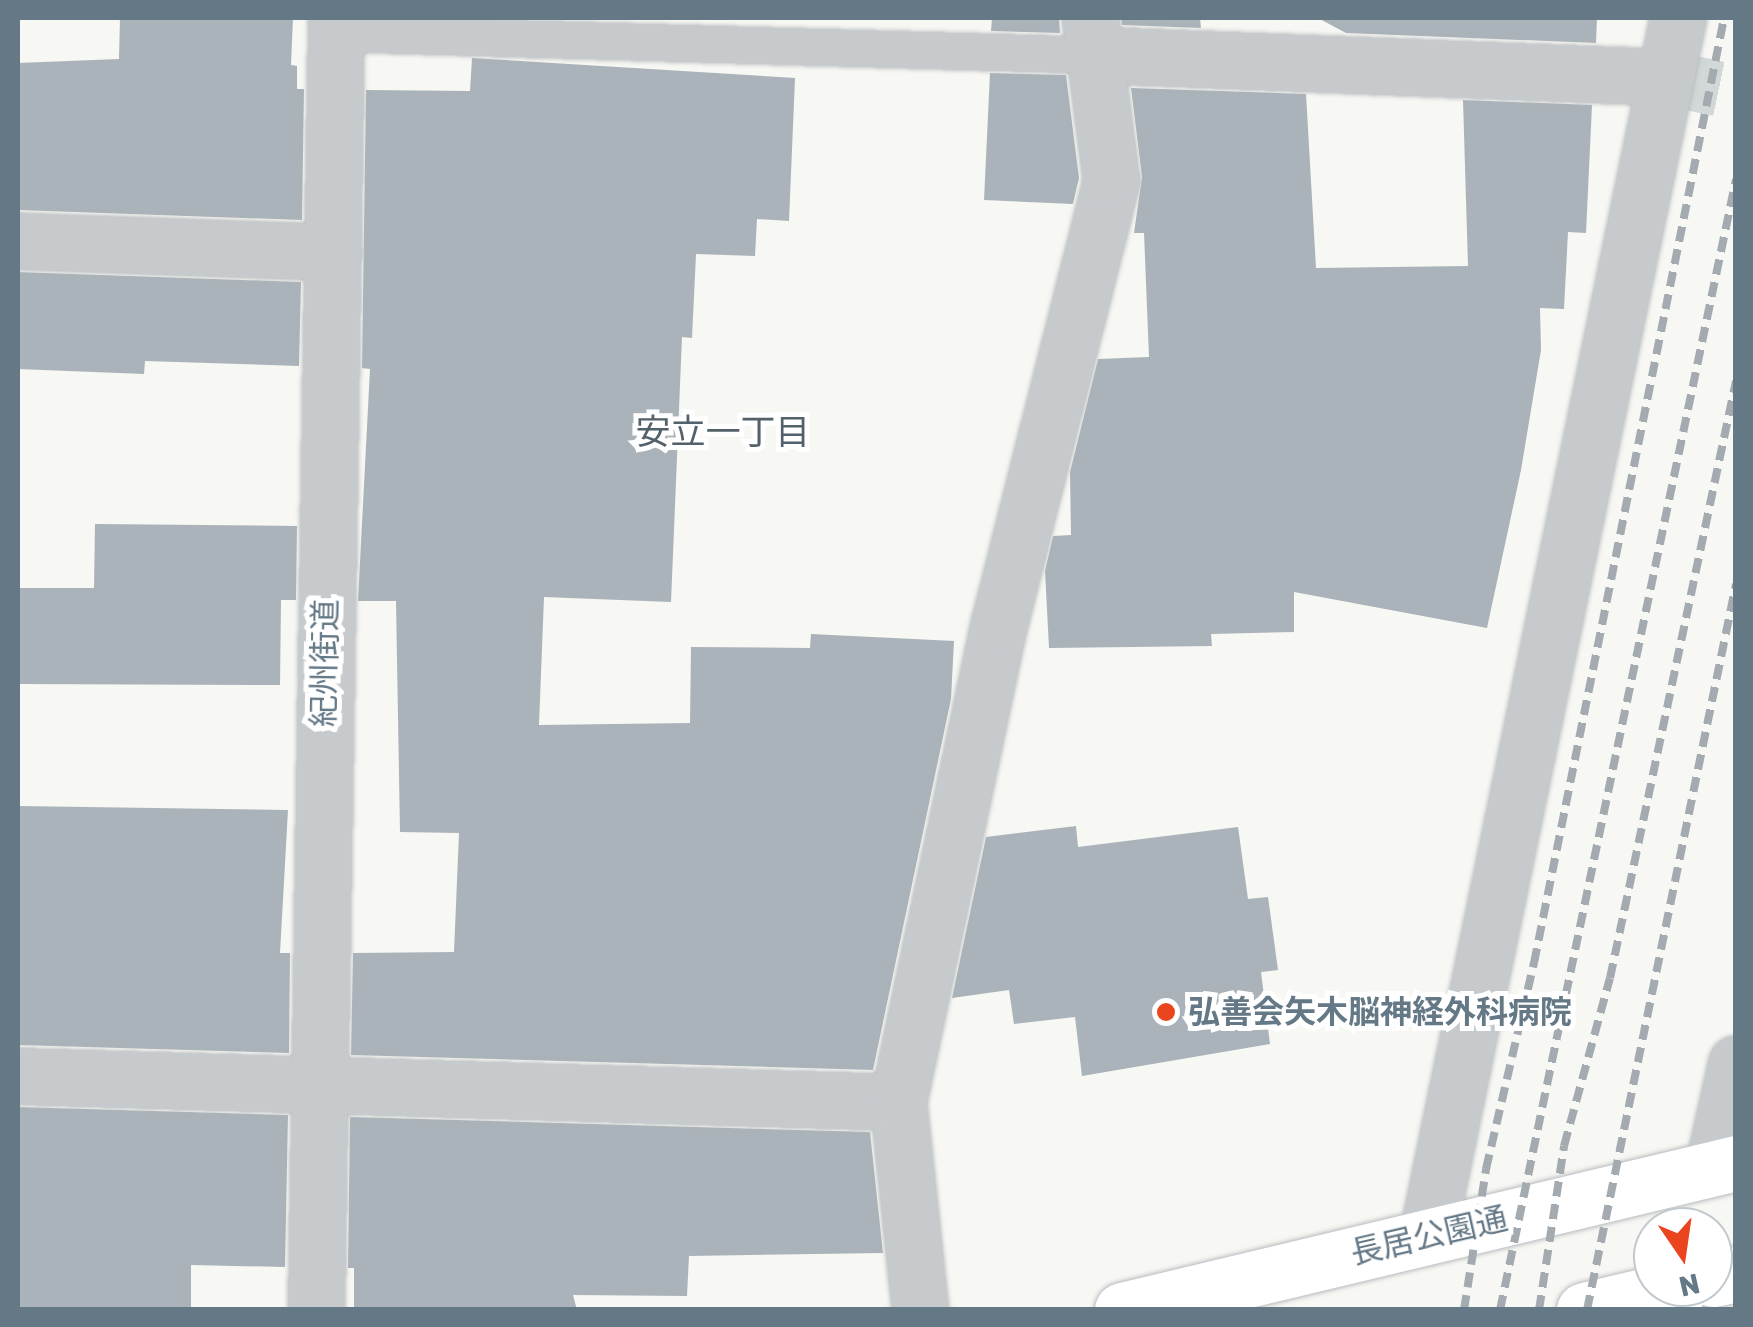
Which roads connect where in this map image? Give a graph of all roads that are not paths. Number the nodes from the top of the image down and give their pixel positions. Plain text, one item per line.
1 (1678, 18) edge
2 (336, 25) edge
3 (1094, 36) edge
4 (1294, 40) edge
5 (1665, 77) junction
6 (18, 241) edge
7 (334, 252) junction
8 (1736, 1064) edge
9 (18, 1076) edge
10 (316, 1086) junction
11 (898, 1102) junction
12 (1724, 1165) edge
13 (1428, 1236) junction
14 (1633, 1299) edge
15 (316, 1310) edge
16 (920, 1310) edge
17 (1122, 1310) edge
18 (1584, 1310) edge

1 - 5 street
2 - 3 lane
2 - 7 street, 紀州街道
3 - 4 street
3 - 11 street
4 - 5 street
5 - 13 street
6 - 7 street
7 - 10 street, 紀州街道
8 - 12 street
9 - 10 street
10 - 11 street
10 - 15 street, 紀州街道
11 - 16 street
12 - 13 highway, 長居公園通
13 - 17 highway, 長居公園通
14 - 18 highway

